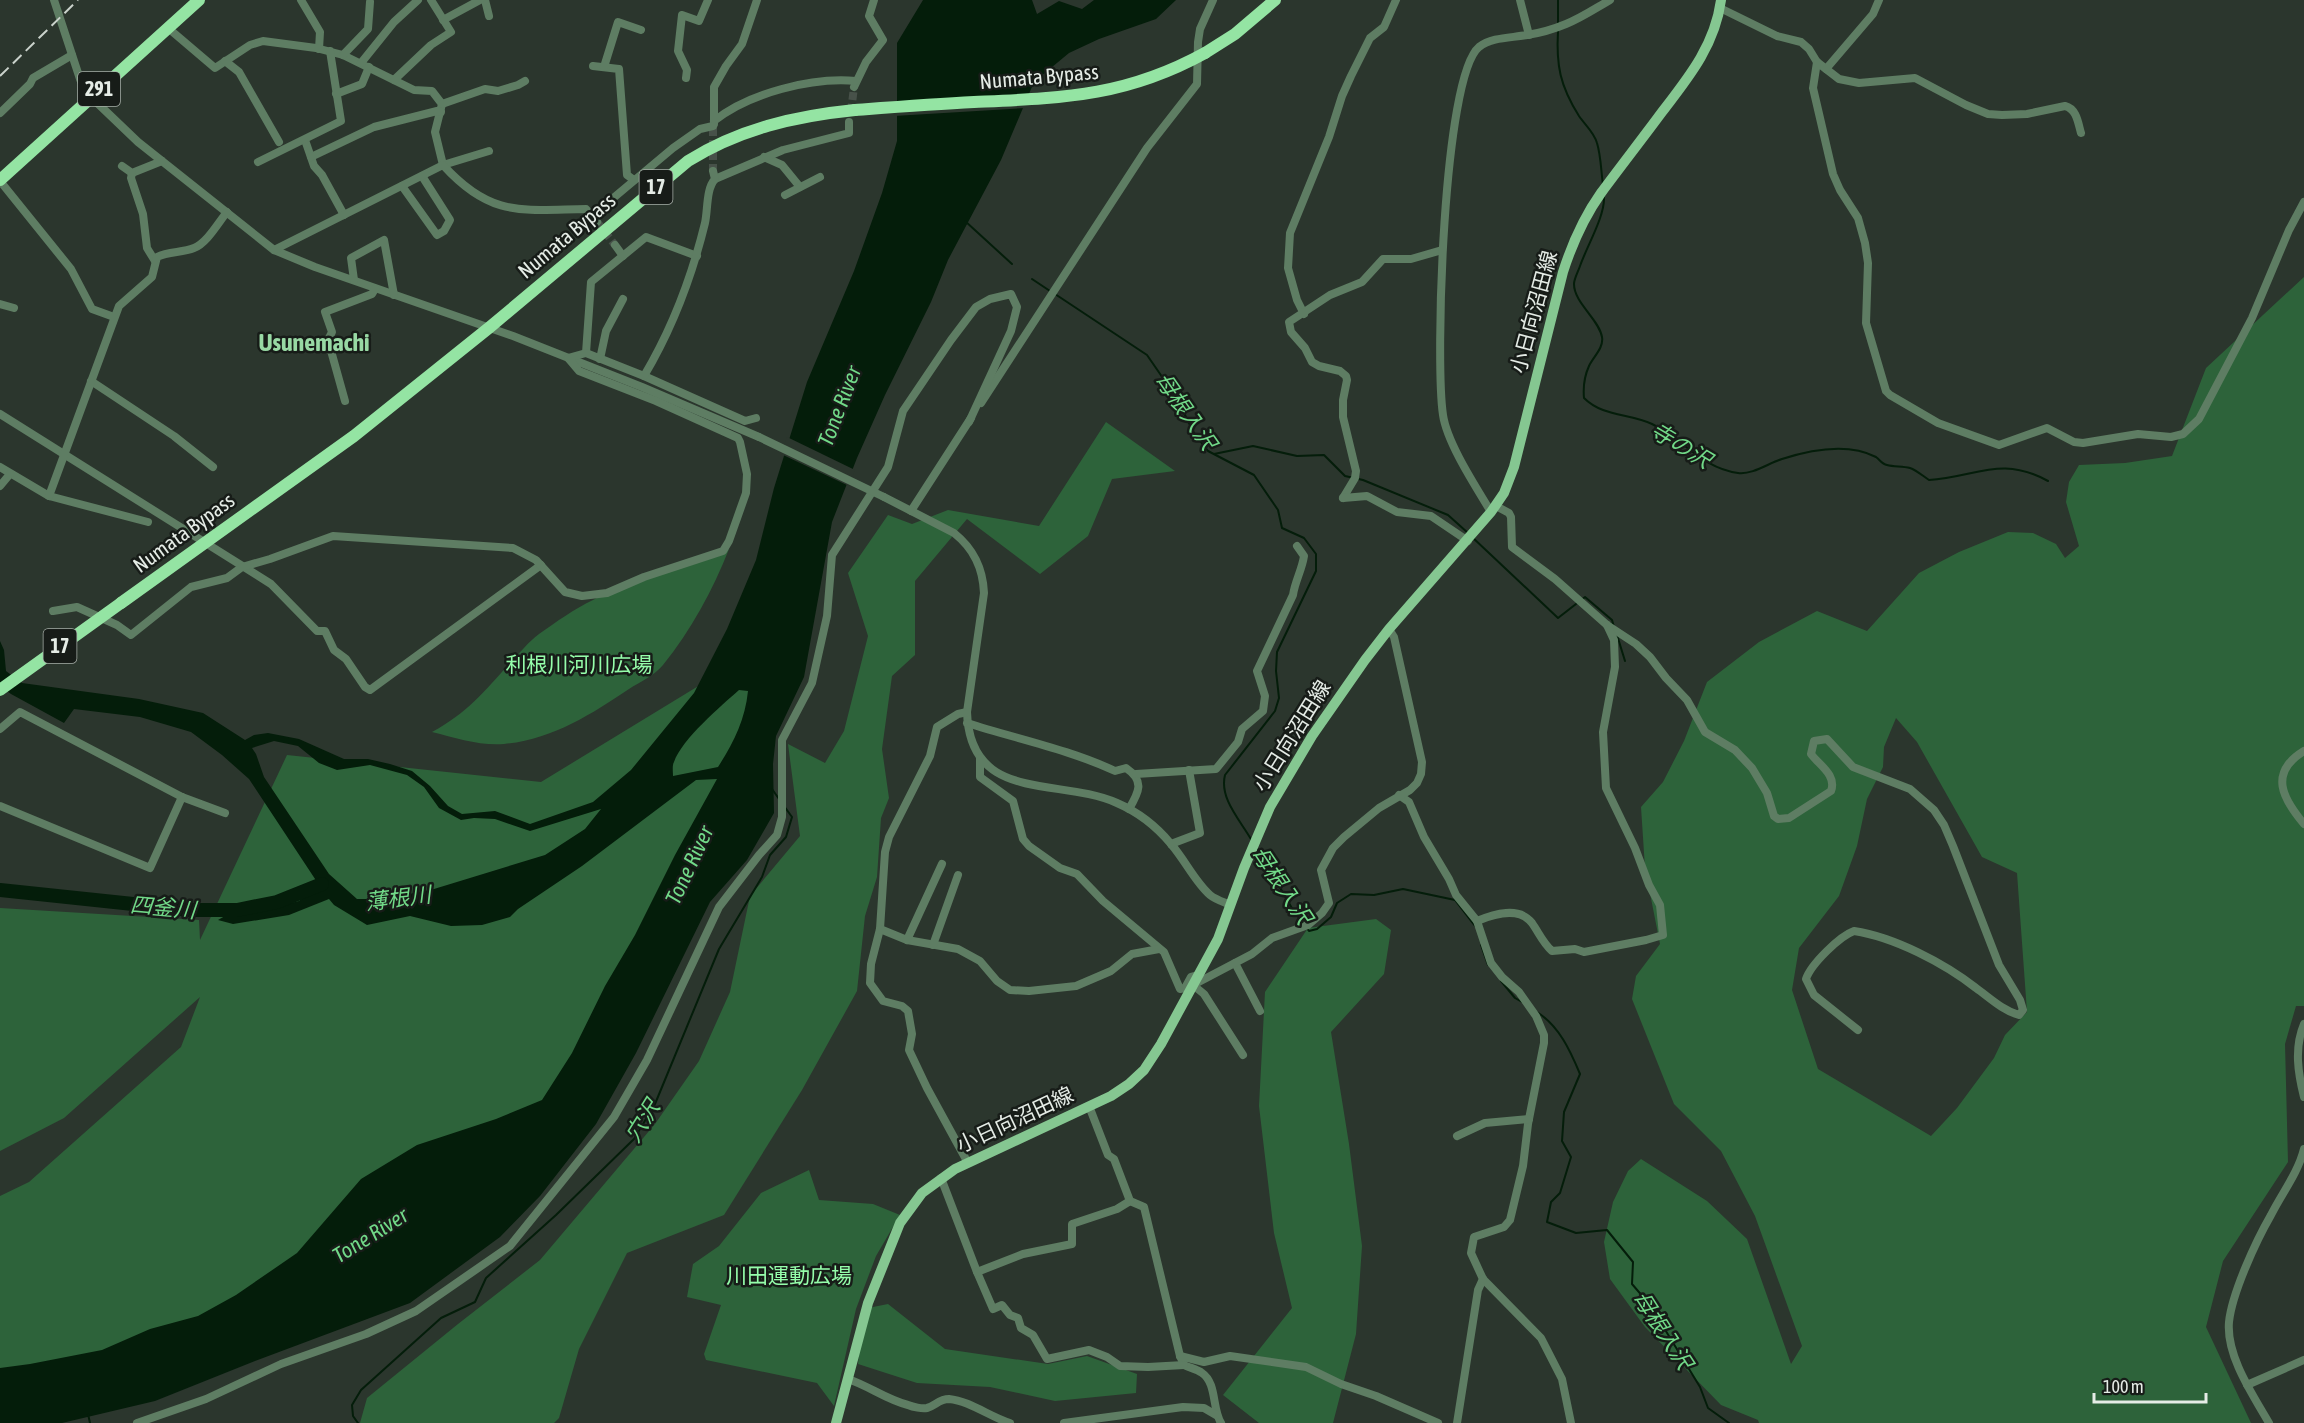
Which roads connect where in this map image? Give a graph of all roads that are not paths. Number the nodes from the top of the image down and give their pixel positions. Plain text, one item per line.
1 (54, 0) edge
2 (199, 0) edge
3 (301, 0) edge
4 (431, 0) edge
5 (480, 0) edge
6 (486, 0) edge
7 (708, 0) edge
8 (758, 0) edge
9 (874, 0) edge
10 (1213, 0) edge
11 (1275, 0) edge
12 (1396, 0) edge
13 (1520, 0) edge
14 (1610, 0) edge
15 (1879, 0) edge
16 (415, 1) edge
17 (370, 2) dead end
18 (1720, 4) edge
19 (489, 16) dead end
20 (443, 20) junction
21 (168, 28) junction
22 (641, 30) dead end
23 (1529, 34) junction
24 (319, 49) junction
25 (330, 51) junction
26 (72, 55) junction
27 (344, 55) junction
28 (225, 61) junction
29 (1817, 62) junction
30 (361, 63) junction
31 (593, 66) dead end
32 (369, 67) junction
33 (604, 67) junction
34 (1826, 69) junction
35 (686, 78) dead end
36 (394, 80) junction
37 (525, 81) dead end
38 (336, 94) junction
39 (91, 97) junction
40 (441, 108) junction
41 (0, 113) edge
42 (849, 122) tunnel mouth
43 (713, 125) junction
44 (2081, 133) dead end
45 (305, 140) junction
46 (279, 142) dead end
47 (489, 151) dead end
48 (311, 157) junction
49 (764, 157) junction
50 (162, 160) junction
51 (258, 162) dead end
52 (443, 165) junction
53 (122, 166) dead end
54 (132, 173) junction
55 (422, 176) junction
56 (820, 177) dead end
57 (634, 180) junction
58 (0, 181) edge
59 (402, 186) junction
60 (800, 187) junction
61 (785, 195) dead end
62 (2304, 202) edge
63 (227, 212) junction
64 (344, 215) junction
65 (615, 245) tunnel mouth
66 (274, 250) junction
67 (1442, 250) junction
68 (623, 256) junction
69 (697, 256) junction
70 (155, 261) junction
71 (354, 280) junction
72 (375, 289) junction
73 (394, 295) junction
74 (623, 299) dead end
75 (0, 304) edge
76 (14, 308) dead end
77 (1304, 314) junction
78 (114, 317) junction
79 (490, 327) junction
80 (586, 353) junction
81 (568, 358) junction
82 (600, 359) junction
83 (644, 376) junction
84 (91, 381) junction
85 (345, 401) dead end
86 (0, 414) edge
87 (756, 418) dead end
88 (969, 422) junction
89 (64, 454) junction
90 (0, 467) edge
91 (213, 467) dead end
92 (10, 474) junction
93 (0, 486) edge
94 (49, 496) junction
95 (1493, 509) junction
96 (911, 511) junction
97 (148, 522) dead end
98 (206, 541) junction
99 (1468, 541) junction
100 (1297, 546) dead end
101 (541, 565) junction
102 (242, 567) junction
103 (53, 611) dead end
104 (1607, 625) junction
105 (1389, 629) junction
106 (0, 690) edge
107 (967, 712) junction
108 (967, 723) junction
109 (0, 729) edge
110 (2304, 751) edge
111 (980, 758) junction
112 (1189, 770) junction
113 (1136, 774) junction
114 (1399, 795) junction
115 (182, 797) junction
116 (0, 806) edge
117 (1128, 810) junction
118 (225, 813) dead end
119 (2304, 824) edge
120 (1171, 844) junction
121 (942, 864) dead end
122 (958, 875) dead end
123 (1231, 905) junction
124 (1477, 921) junction
125 (880, 929) junction
126 (907, 940) junction
127 (933, 945) junction
128 (1159, 949) junction
129 (1235, 963) junction
130 (1196, 980) junction
131 (1260, 1011) dead end
132 (2304, 1024) edge
133 (1858, 1030) dead end
134 (1243, 1055) dead end
135 (2304, 1097) edge
136 (1089, 1106) junction
137 (1529, 1119) junction
138 (1457, 1136) dead end
139 (2304, 1149) edge
140 (968, 1163) junction
141 (941, 1178) junction
142 (1130, 1201) junction
143 (976, 1272) junction
144 (1483, 1280) junction
145 (1180, 1356) junction
146 (2304, 1360) edge
147 (1184, 1365) junction
148 (848, 1379) junction
149 (2247, 1385) junction
150 (1216, 1415) junction
151 (137, 1423) edge
152 (836, 1423) edge
153 (1010, 1423) edge
154 (1064, 1423) edge
155 (1221, 1423) edge
156 (1438, 1423) edge
157 (1457, 1423) edge
158 (1571, 1423) edge
159 (2269, 1423) edge

1 - 26 street
2 - 21 highway, 291
3 - 24 street
4 - 20 street
5 - 20 street
6 - 19 street
7 - 35 street
8 - 43 street
9 - 43 street
10 - 88 street
11 - 79 highway, Numata Bypass / 17, bridge
12 - 77 street
13 - 23 street
14 - 23 street
15 - 34 street
16 - 30 street
17 - 27 street
18 - 29 street
18 - 95 main road, 小日向沼田線
20 - 36 street
21 - 28 street
21 - 39 highway, 291
22 - 33 street
23 - 67 street
24 - 25 street
24 - 28 street
25 - 27 street
25 - 38 street
26 - 39 street
26 - 41 street
27 - 30 street
28 - 46 street
29 - 34 street
29 - 62 street
30 - 32 street
31 - 33 street
32 - 36 street
32 - 38 street
33 - 57 street
34 - 44 street
36 - 40 street
37 - 40 street
38 - 45 street
39 - 50 street
39 - 58 highway, 291
40 - 48 street
40 - 52 street
42 - 49 street
43 - 57 street
45 - 48 street
45 - 51 street
47 - 52 street
48 - 64 street
49 - 60 street
49 - 69 street
50 - 54 street
50 - 63 street
52 - 55 street
52 - 57 street
53 - 54 street
54 - 70 street
55 - 59 street
55 - 59 street
56 - 60 street
58 - 78 street
59 - 64 street
60 - 61 street
63 - 66 street
63 - 70 street
64 - 66 street
65 - 68 street
66 - 71 street
67 - 77 street
67 - 95 street
68 - 69 street
68 - 80 street
69 - 83 street
70 - 78 street
71 - 72 street
71 - 73 street
72 - 73 street
72 - 85 street
73 - 79 street
74 - 82 street
75 - 76 street
77 - 99 street
78 - 84 street
79 - 81 street
79 - 98 highway, Numata Bypass / 17
80 - 81 street
80 - 82 street
81 - 96 street, bridge
81 - 101 street
82 - 83 street
83 - 87 street
84 - 89 street
84 - 91 street
86 - 89 street
88 - 96 street
88 - 151 street
89 - 94 street
89 - 98 street
90 - 92 street
92 - 93 street
92 - 94 street
94 - 97 street
95 - 99 main road, 小日向沼田線
95 - 104 street
96 - 107 street
98 - 102 street
98 - 106 highway, Numata Bypass / 17, bridge
99 - 105 main road, 小日向沼田線
100 - 112 street
101 - 102 street
101 - 102 street
102 - 103 street
104 - 124 street
104 - 133 street
105 - 114 street
105 - 123 main road, 小日向沼田線
107 - 108 street
107 - 125 street
108 - 111 street
108 - 113 street
109 - 115 street
110 - 119 street
111 - 117 street
111 - 128 street
112 - 113 street
112 - 120 street
113 - 117 street
114 - 124 street
114 - 129 street
115 - 116 street
115 - 118 street
117 - 120 street
120 - 123 street
121 - 126 street
122 - 127 street
123 - 130 main road, 小日向沼田線
124 - 137 street
125 - 126 street
125 - 140 street
126 - 127 street
127 - 128 street
128 - 130 street
129 - 130 street
129 - 131 street
130 - 134 street
130 - 136 main road, 小日向沼田線
132 - 135 street
136 - 140 main road, 小日向沼田線
136 - 142 street
137 - 138 street
137 - 144 street
139 - 149 street
140 - 141 main road, 小日向沼田線
141 - 143 street
141 - 148 main road, 小日向沼田線
142 - 143 street
142 - 145 street
143 - 147 street
144 - 157 street
144 - 158 street
145 - 147 street
145 - 156 street
146 - 149 street
147 - 150 street
148 - 152 main road, 小日向沼田線
148 - 153 street
149 - 159 street
150 - 154 street
150 - 155 street

